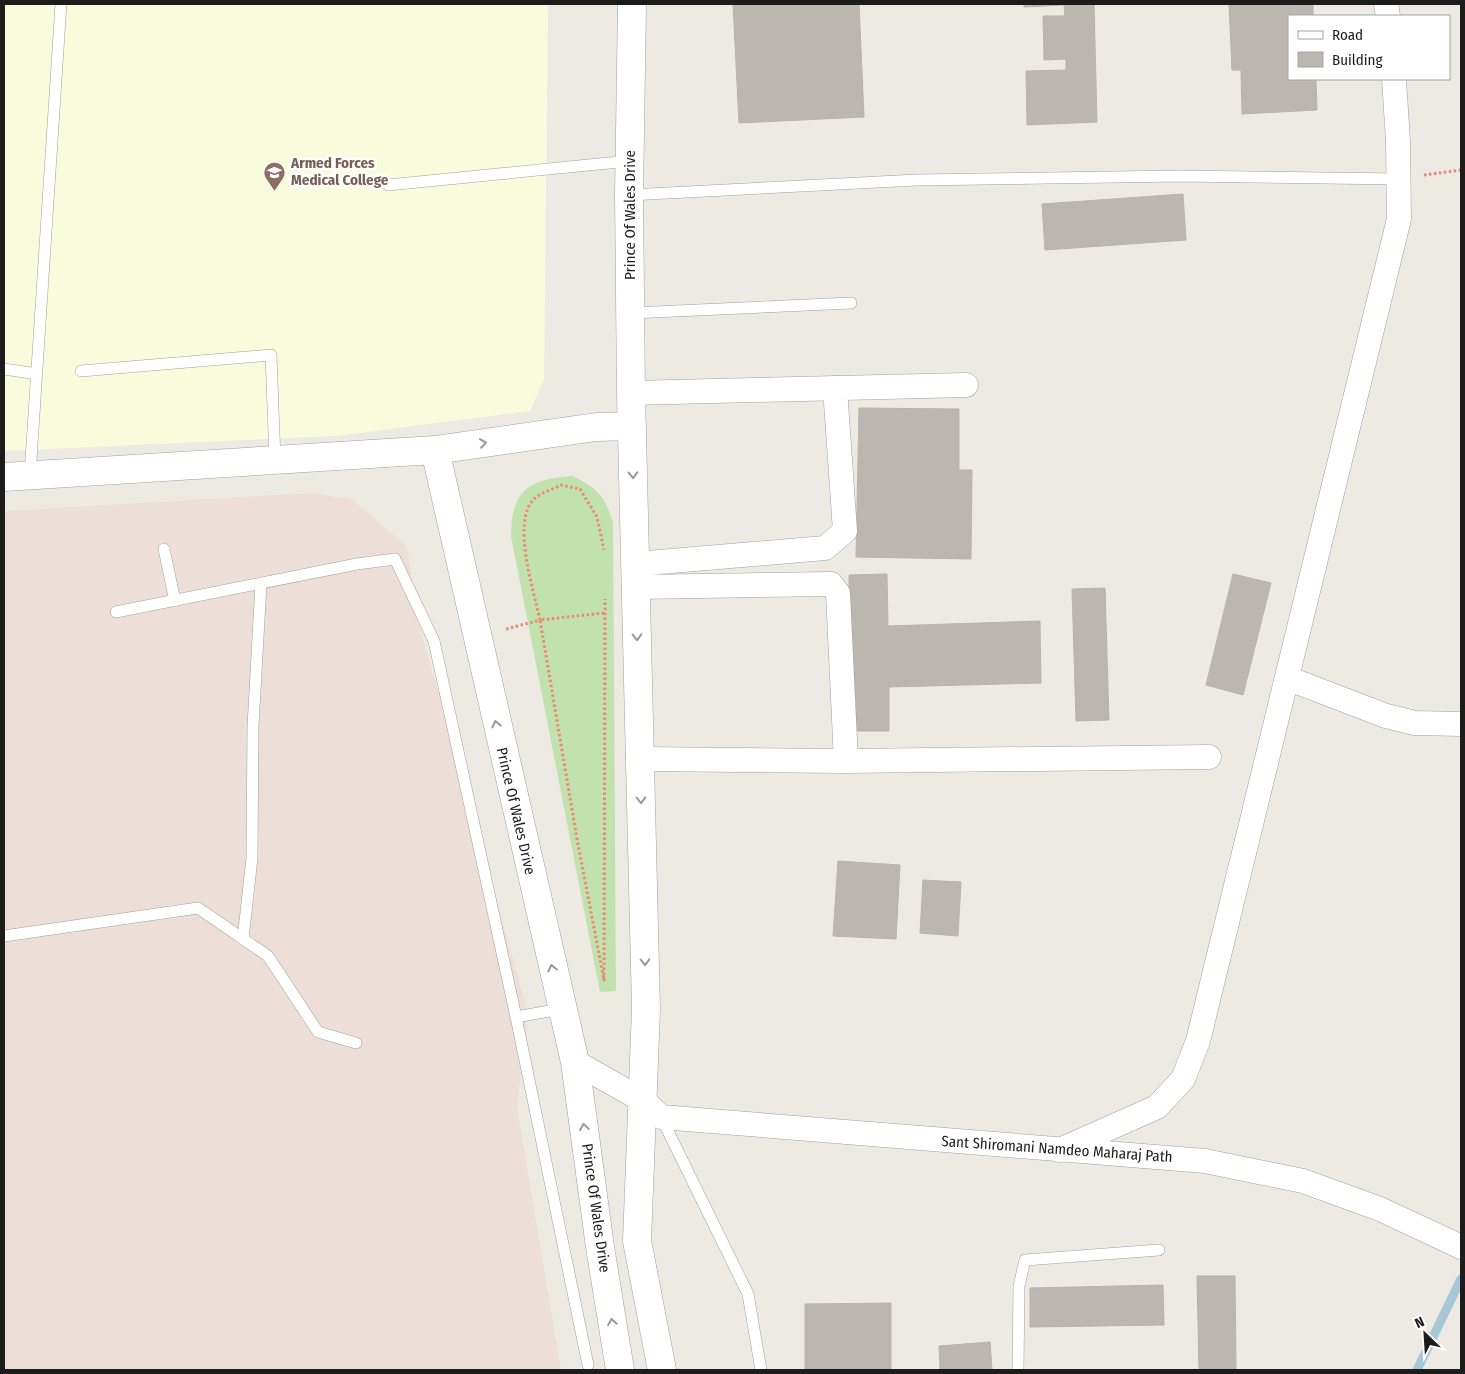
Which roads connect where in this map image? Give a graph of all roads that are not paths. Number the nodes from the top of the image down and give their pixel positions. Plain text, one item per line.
1 (62, 4) edge
2 (632, 4) edge
3 (1394, 80) edge
4 (629, 161) junction
5 (1399, 179) junction
6 (388, 185) dead end
7 (629, 194) junction
8 (851, 303) dead end
9 (631, 313) junction
10 (4, 369) edge
11 (82, 370) dead end
12 (37, 374) junction
13 (966, 385) dead end
14 (835, 388) junction
15 (631, 393) junction
16 (632, 426) junction
17 (435, 450) junction
18 (275, 460) junction
19 (17, 476) edge
20 (164, 549) dead end
21 (636, 575) junction
22 (261, 584) junction
23 (175, 601) junction
24 (116, 612) dead end
25 (1287, 678) junction
26 (1461, 724) edge
27 (1208, 757) dead end
28 (640, 759) junction
29 (846, 762) junction
30 (4, 936) edge
31 (242, 939) junction
32 (561, 1009) junction
33 (516, 1017) junction
34 (356, 1043) dead end
35 (575, 1062) junction
36 (652, 1109) junction
37 (1060, 1150) junction
38 (1461, 1246) edge
39 (1159, 1250) dead end
40 (588, 1365) dead end
41 (620, 1370) edge
42 (662, 1370) edge
43 (761, 1370) edge
44 (1018, 1370) edge

1 - 12 lane
2 - 4 street, Prince Of Wales Drive
3 - 5 street
4 - 6 lane
4 - 7 street, Prince Of Wales Drive
5 - 7 lane
5 - 25 street
7 - 9 street, Prince Of Wales Drive
8 - 9 lane
9 - 15 street, Prince Of Wales Drive
10 - 12 lane
11 - 18 lane
12 - 19 lane
13 - 14 street
14 - 15 street
14 - 21 street
15 - 16 street, Prince Of Wales Drive
17 -> 16 street
16 -> 21 street, Prince Of Wales Drive
17 - 18 street
32 -> 17 street, Prince Of Wales Drive
18 - 19 street
20 - 23 lane
21 -> 28 street, Prince Of Wales Drive
21 - 29 street
22 - 23 lane
22 - 31 lane
22 - 33 lane
23 - 24 lane
25 - 26 street
25 - 37 street
27 - 29 street
28 - 29 street
28 -> 36 street, Prince Of Wales Drive
30 - 31 lane
31 - 34 lane
32 - 33 lane
32 - 35 street, Prince Of Wales Drive
33 - 40 lane
35 - 36 street
41 -> 35 street, Prince Of Wales Drive
36 - 37 street, Sant Shiromani Namdeo Maharaj Path
36 - 42 street, Prince Of Wales Drive
36 - 43 lane
37 - 38 street, Sant Shiromani Namdeo Maharaj Path
39 - 44 lane

